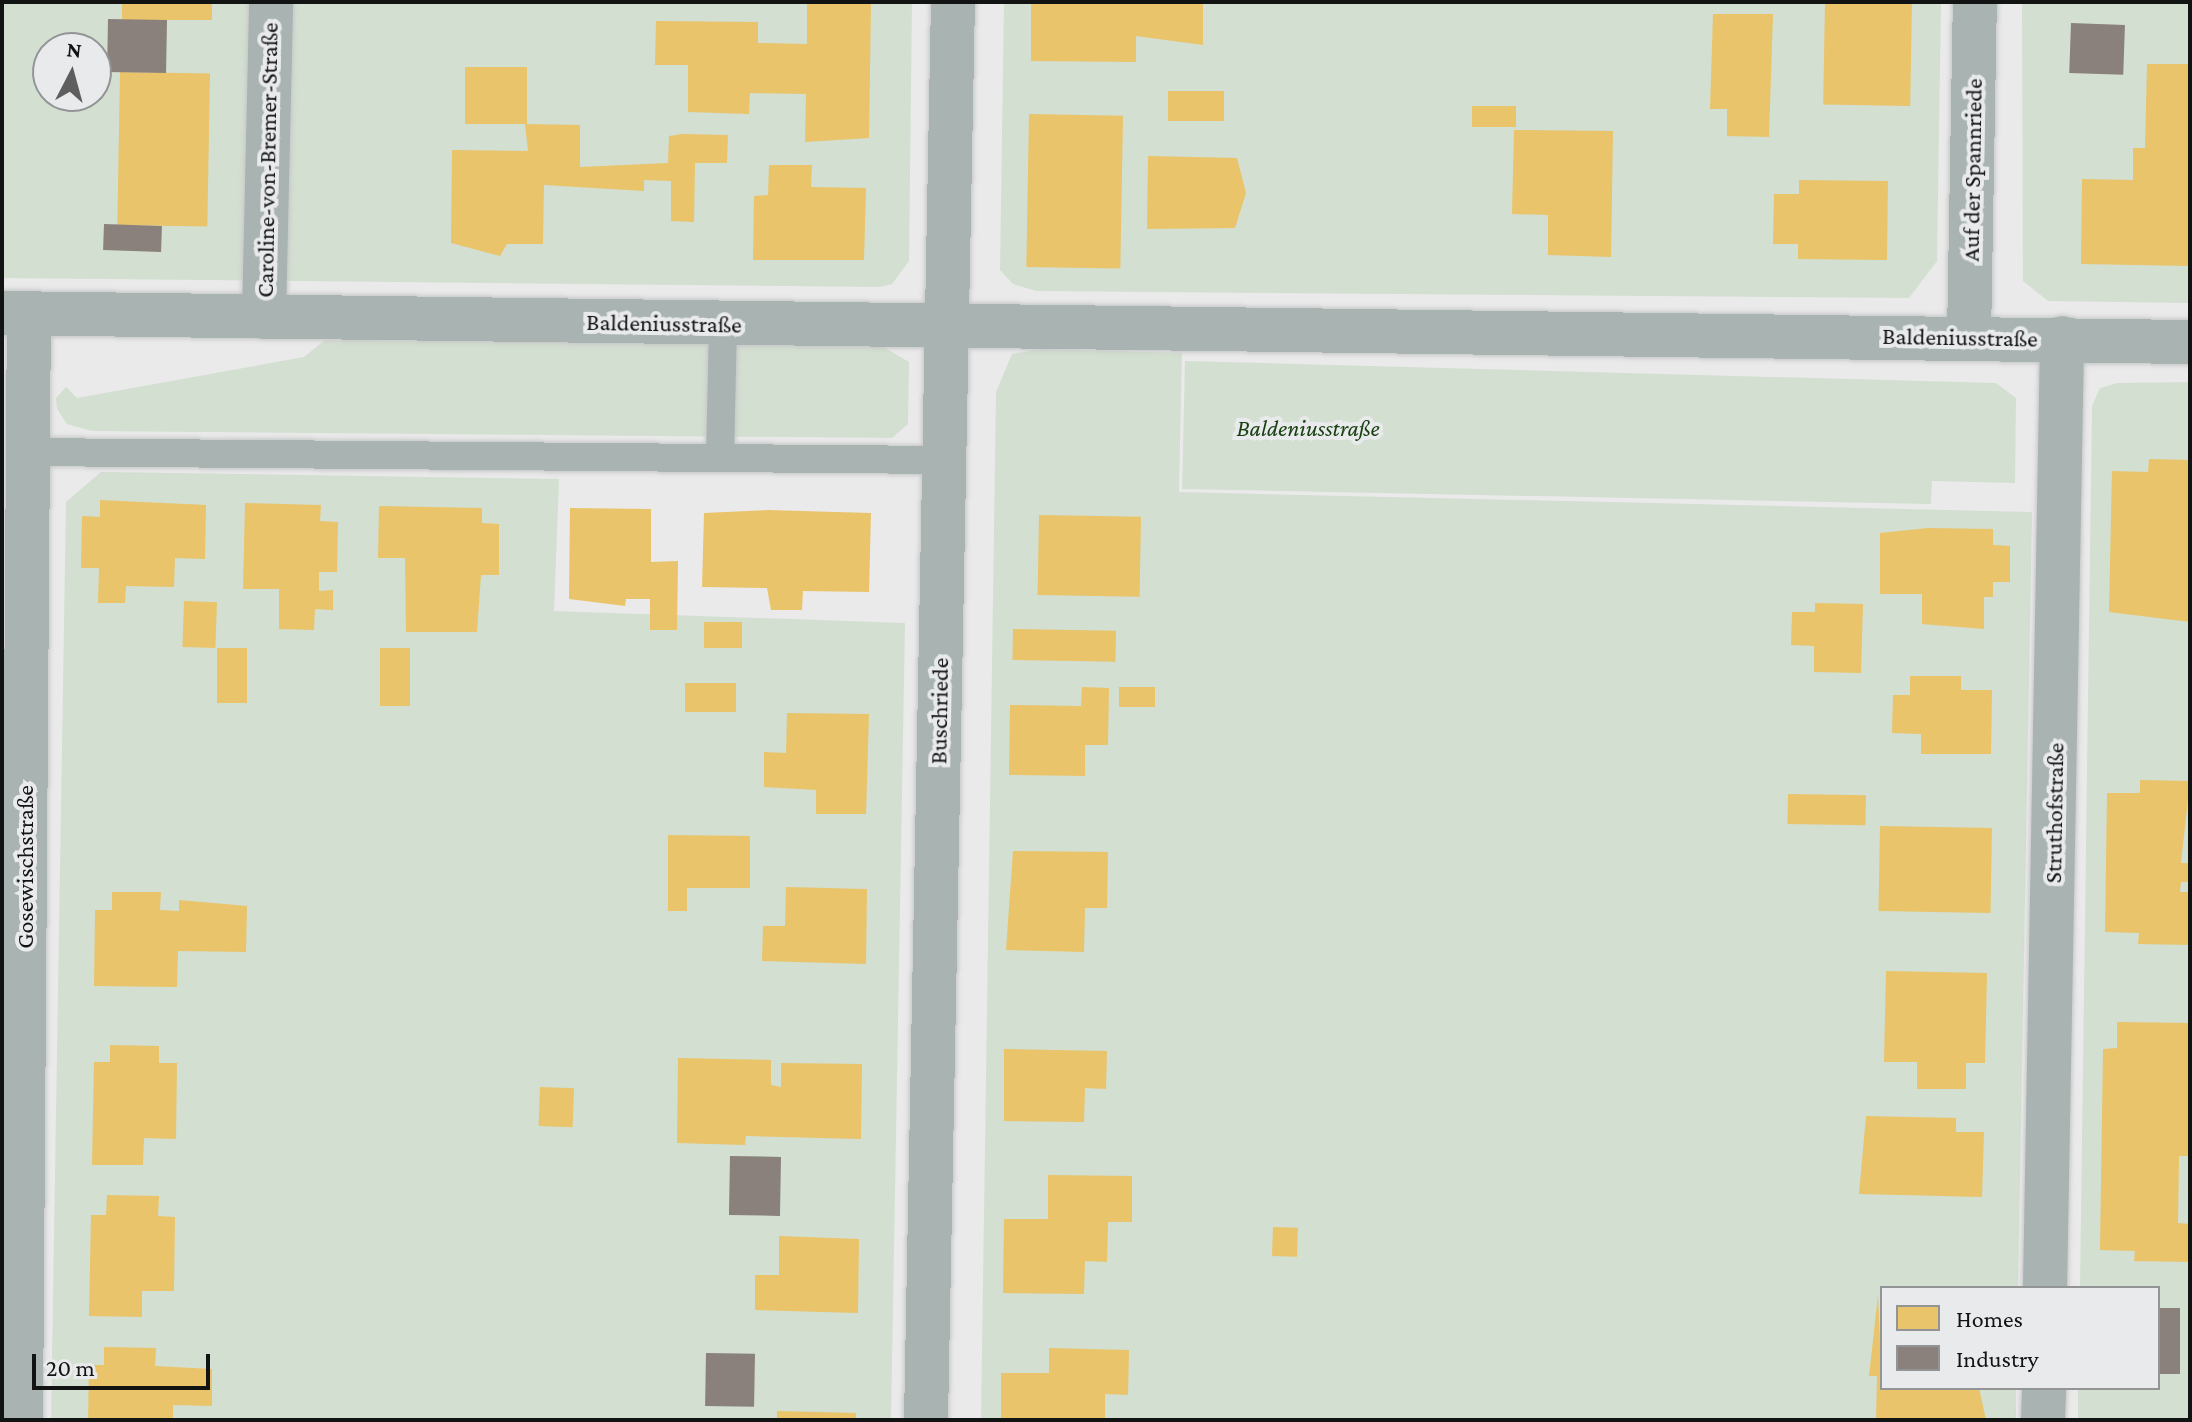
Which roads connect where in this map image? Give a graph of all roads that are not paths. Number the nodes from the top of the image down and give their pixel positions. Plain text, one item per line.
1 (271, 2) edge
2 (953, 2) edge
3 (1975, 2) edge
4 (16, 313) edge
5 (264, 317) junction
6 (723, 323) junction
7 (947, 325) junction
8 (1969, 338) junction
9 (2062, 338) junction
10 (2190, 342) edge
11 (27, 452) junction
12 (720, 458) junction
13 (944, 460) junction
14 (2045, 1286) edge
15 (2044, 1390) edge
16 (21, 1420) edge
17 (926, 1420) edge
18 (2043, 1420) edge

1 - 5 street, Caroline-von-Bremer-Straße
2 - 7 street, Buschriede
3 - 8 street, Auf der Spannriede
4 - 5 street, Baldeniusstraße
4 - 11 street, Gosewischstraße
5 - 6 street, Baldeniusstraße
6 - 7 street, Baldeniusstraße
6 - 12 lane
7 - 8 street, Baldeniusstraße
7 - 13 street, Buschriede
8 - 9 street, Baldeniusstraße
9 - 10 street, Baldeniusstraße
9 - 14 street, Struthofstraße
11 - 12 lane
11 - 16 street, Gosewischstraße
12 - 13 lane
13 - 17 street, Buschriede
15 - 18 street

